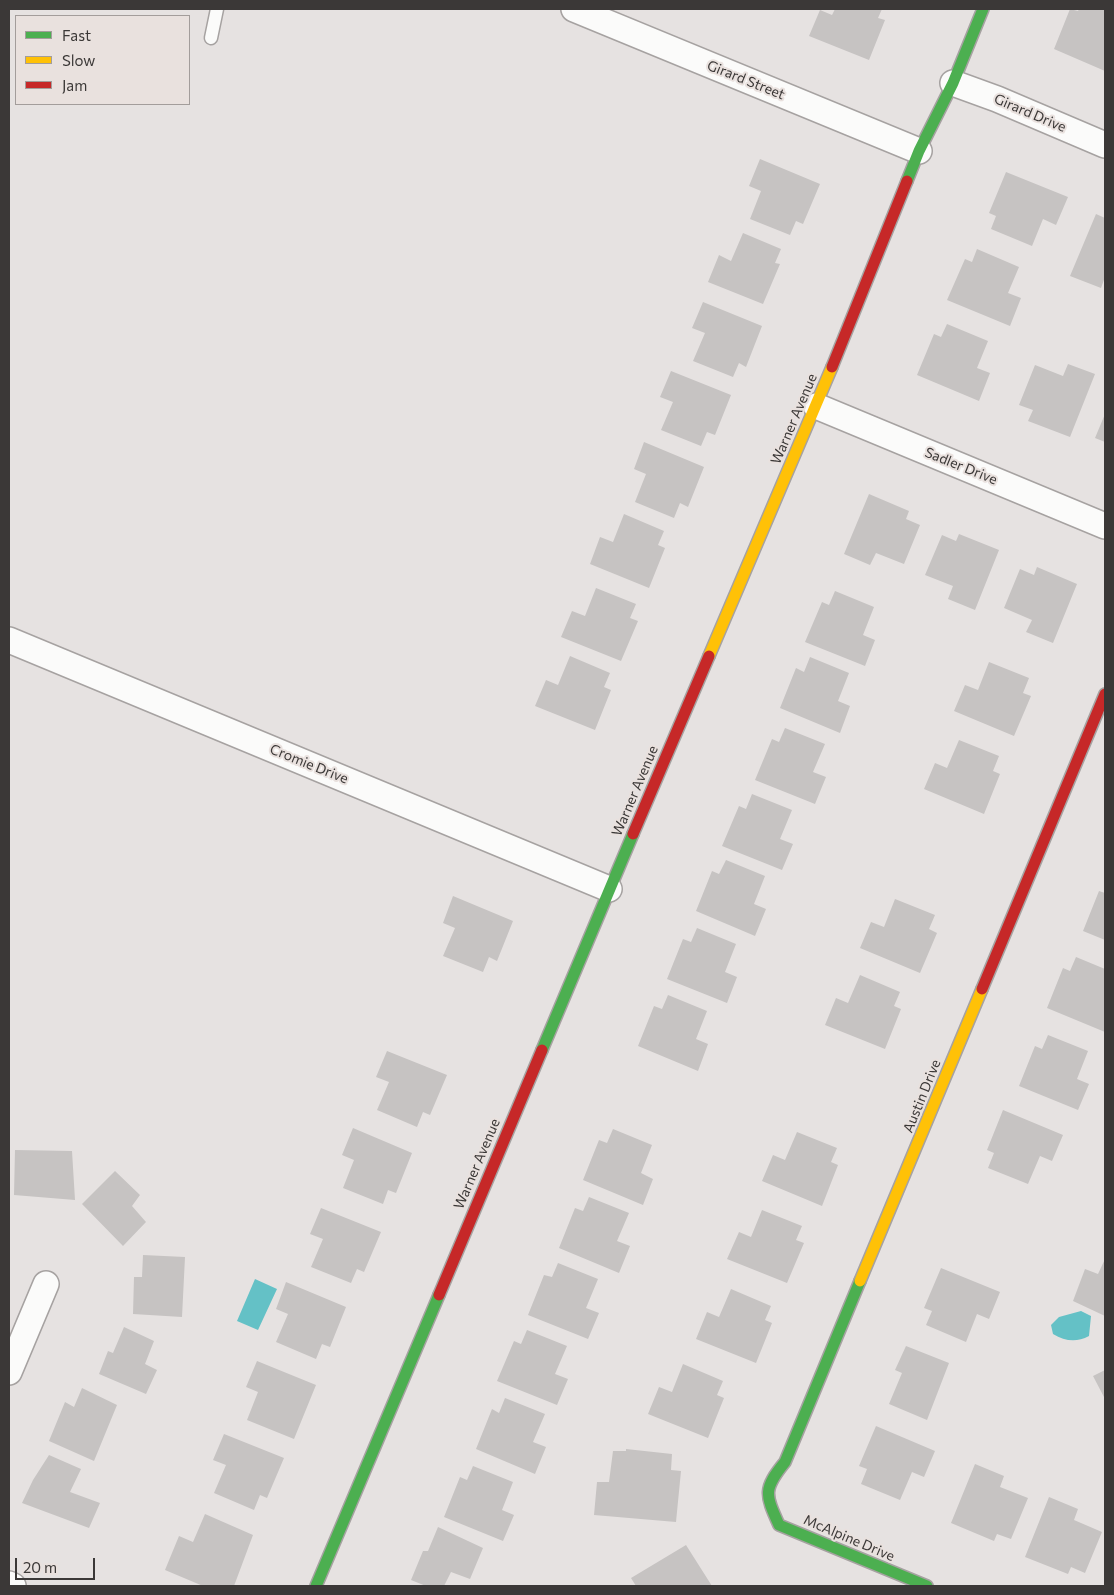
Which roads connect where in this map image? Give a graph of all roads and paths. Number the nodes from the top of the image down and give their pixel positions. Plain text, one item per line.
1 (217, 9) edge
2 (574, 9) edge
3 (983, 9) edge
4 (211, 38) dead end
5 (953, 83) junction
6 (1105, 145) edge
7 (919, 151) junction
8 (816, 406) junction
9 (1105, 526) edge
10 (9, 640) edge
11 (1105, 694) edge
12 (609, 889) junction
13 (46, 1284) dead end
14 (9, 1372) edge
15 (770, 1507) joint
16 (9, 1584) edge
17 (14, 1586) edge
18 (316, 1586) edge
19 (927, 1586) edge

1 - 4 lane
2 - 7 street, Girard Street
3 - 5 street, Warner Avenue
5 - 6 street, Girard Drive
5 - 7 street, Warner Avenue
7 - 8 street, Warner Avenue
8 - 9 street, Sadler Drive
8 - 12 street, Warner Avenue
10 - 12 street, Cromie Drive
11 - 15 street, Austin Drive
12 - 18 street, Warner Avenue
13 - 14 street
15 - 19 street, McAlpine Drive
16 - 17 street

